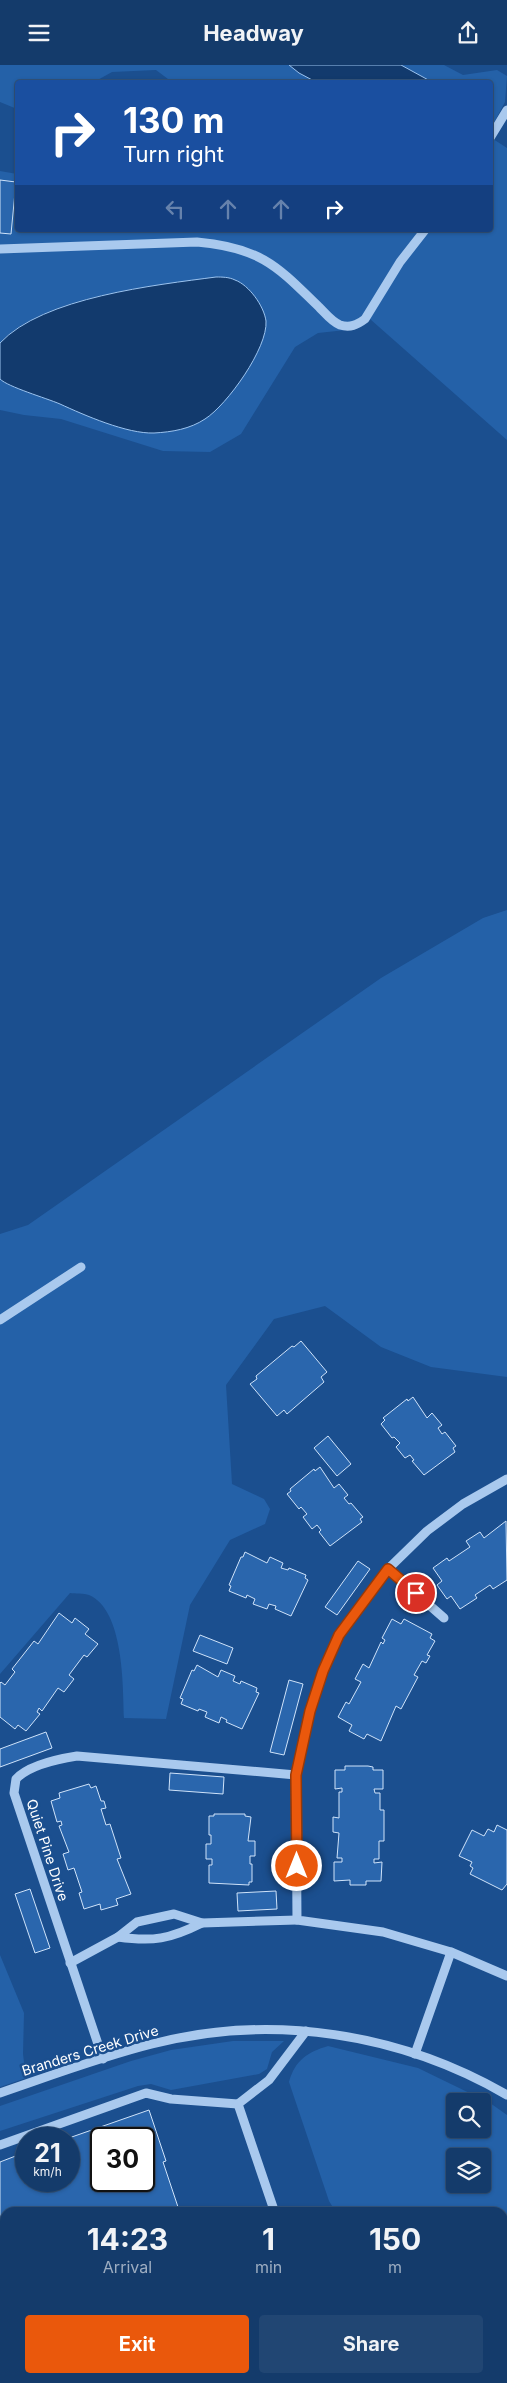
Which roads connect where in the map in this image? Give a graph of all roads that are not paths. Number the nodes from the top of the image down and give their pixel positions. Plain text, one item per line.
1 (507, 110) edge
2 (493, 133) edge
3 (422, 232) edge
4 (0, 249) edge
5 (82, 1267) dead end
6 (0, 1320) edge
7 (507, 1479) edge
8 (388, 1569) junction
9 (444, 1618) dead end
10 (296, 1775) junction
11 (297, 1920) junction
12 (202, 1923) junction
13 (118, 1937) junction
14 (451, 1952) junction
15 (70, 1963) junction
16 (507, 1976) edge
17 (306, 2031) junction
18 (415, 2054) junction
19 (103, 2059) junction
20 (0, 2093) edge
21 (507, 2095) edge
22 (238, 2104) junction
23 (0, 2145) edge
24 (273, 2207) edge

1 - 2 street
3 - 4 street
5 - 6 street
7 - 8 street
8 - 9 street
8 - 10 street
10 - 11 street
10 - 15 street, Quiet Pine Drive
11 - 12 street
11 - 14 street
12 - 13 street
12 - 13 street
13 - 15 street
14 - 16 street
14 - 18 street
15 - 19 street, Quiet Pine Drive
17 - 18 street, Branders Creek Drive
17 - 19 street, Branders Creek Drive
17 - 22 street
18 - 21 street, Branders Creek Drive
19 - 20 street, Branders Creek Drive
22 - 23 street
22 - 24 street

